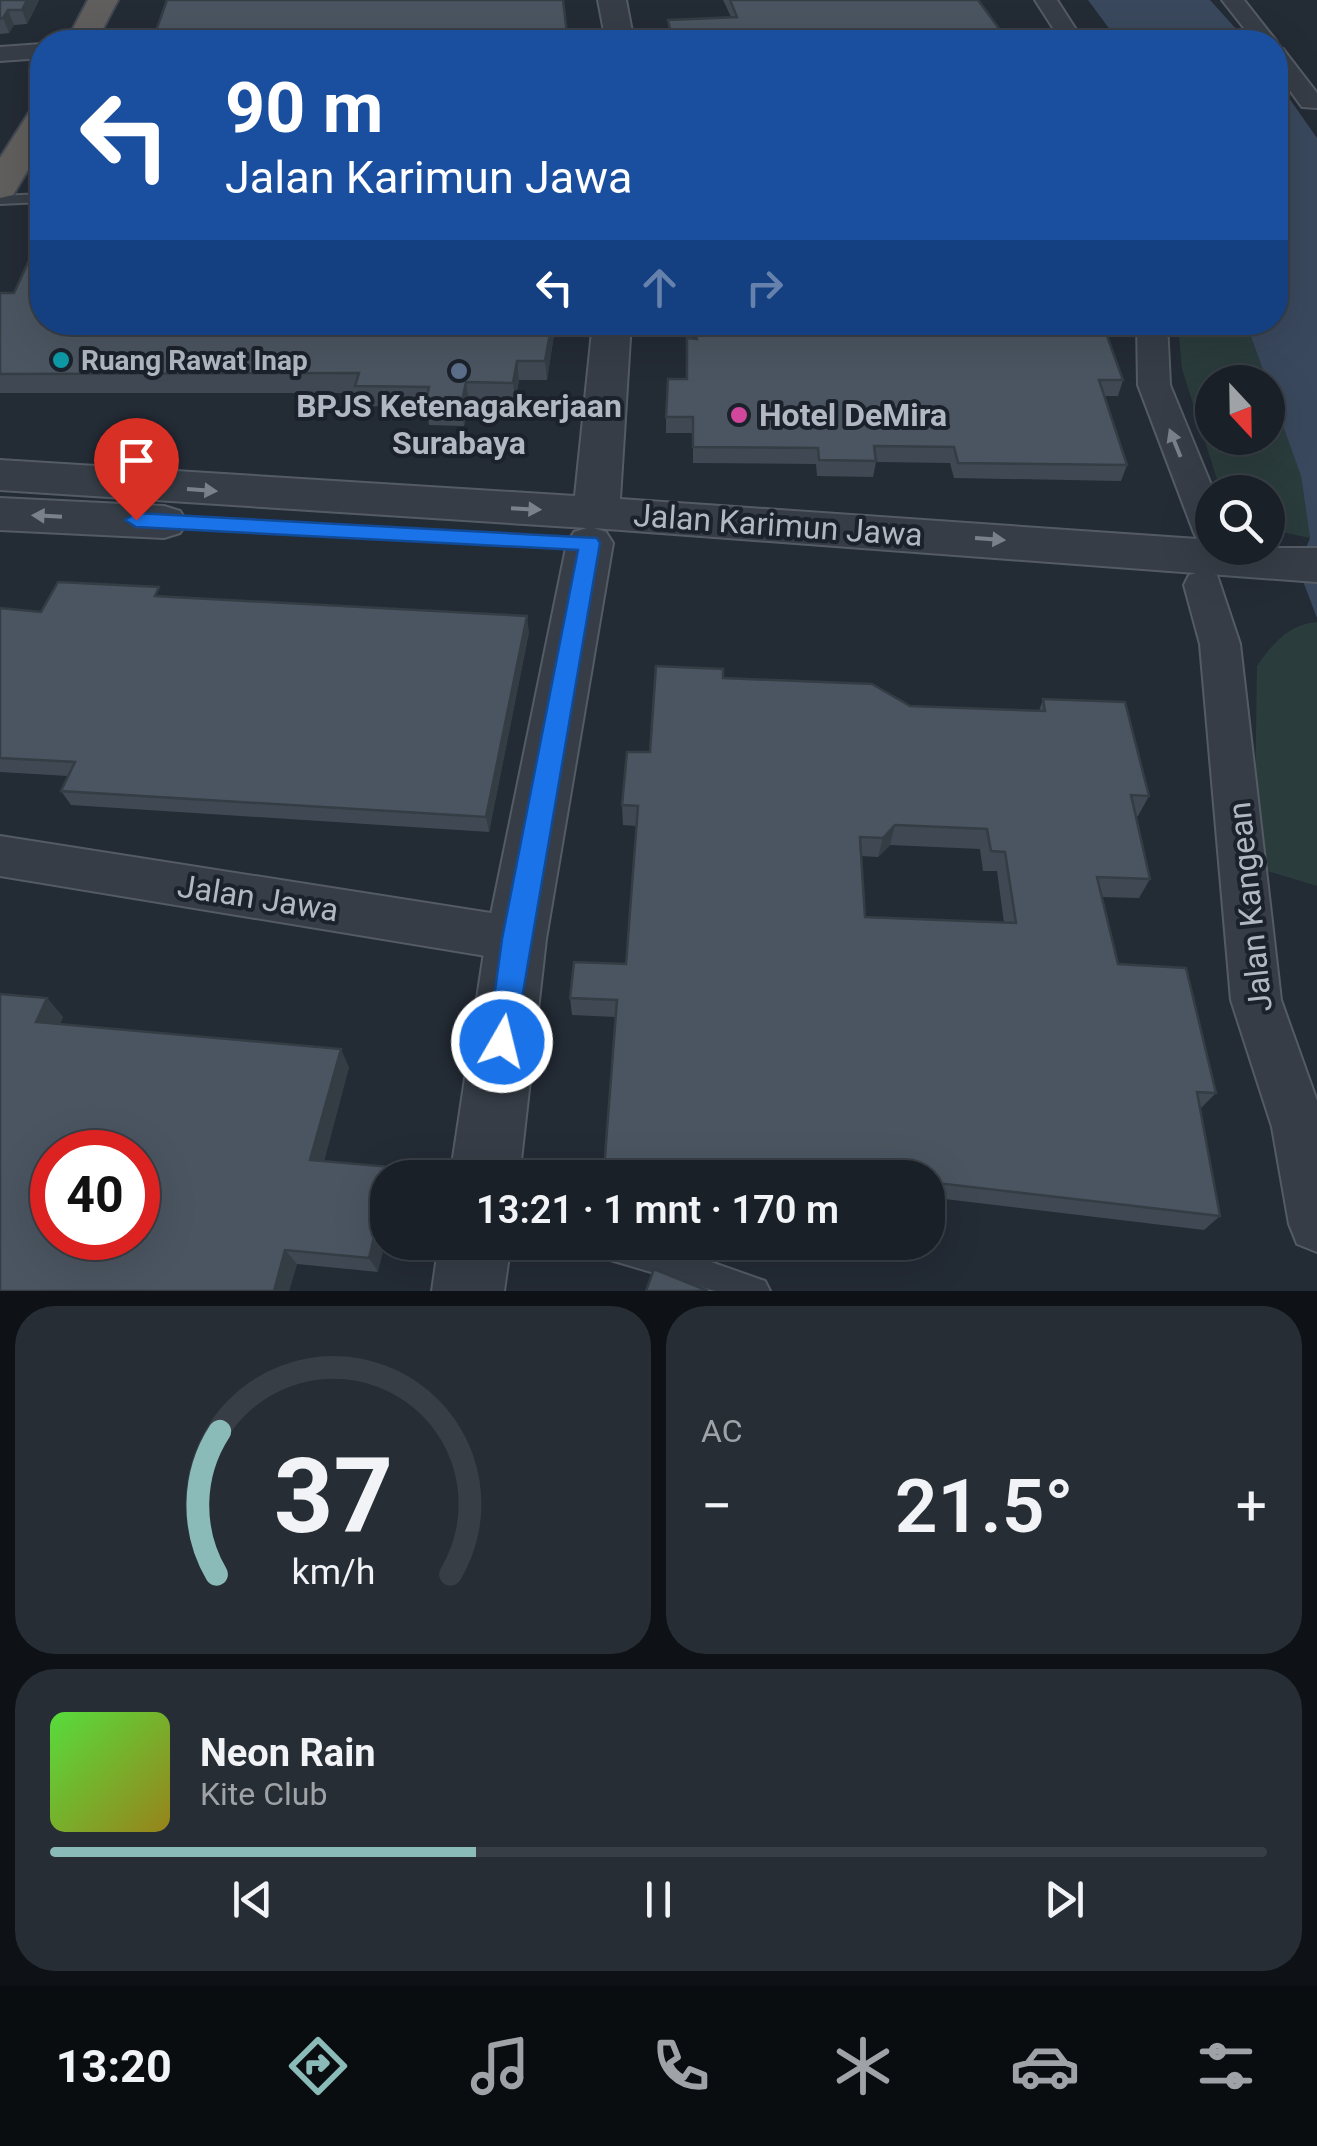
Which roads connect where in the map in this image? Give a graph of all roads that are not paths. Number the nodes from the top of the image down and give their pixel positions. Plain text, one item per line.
1 (103, 0) edge
2 (612, 0) edge
3 (1046, 0) edge
4 (1233, 0) edge
5 (87, 30) edge
6 (618, 30) edge
7 (1065, 30) edge
8 (1257, 30) edge
9 (30, 52) edge
10 (0, 54) edge
11 (1288, 71) edge
12 (1312, 102) dead end
13 (30, 138) edge
14 (0, 187) edge
15 (30, 199) edge
16 (0, 200) edge
17 (611, 335) edge
18 (1152, 335) edge
19 (0, 475) edge
20 (106, 501) junction
21 (1195, 502) edge
22 (0, 514) edge
23 (593, 528) junction
24 (1195, 555) edge
25 (1215, 565) edge
26 (1251, 565) edge
27 (1304, 578) edge
28 (0, 856) edge
29 (516, 939) junction
30 (486, 1160) edge
31 (1317, 1224) edge
32 (472, 1260) edge
33 (666, 1260) edge
34 (468, 1291) edge
35 (754, 1291) edge

1 - 5 highway
2 - 6 street
3 - 7 street
4 - 8 street
9 - 10 street
11 - 12 street
13 - 14 highway
15 - 16 lane
17 - 23 street
21 -> 18 street, Jalan Kangean
19 - 20 street, Jalan Karimun Jawa
20 -> 22 street, Jalan Karimun Jawa
20 - 23 street, Jalan Karimun Jawa
23 - 24 street, Jalan Karimun Jawa
23 - 29 street
25 - 31 street, Jalan Kangean
26 - 27 street, Jalan Karimun Jawa
28 - 29 street, Jalan Jawa
29 - 30 street
32 - 34 street
33 - 35 lane

